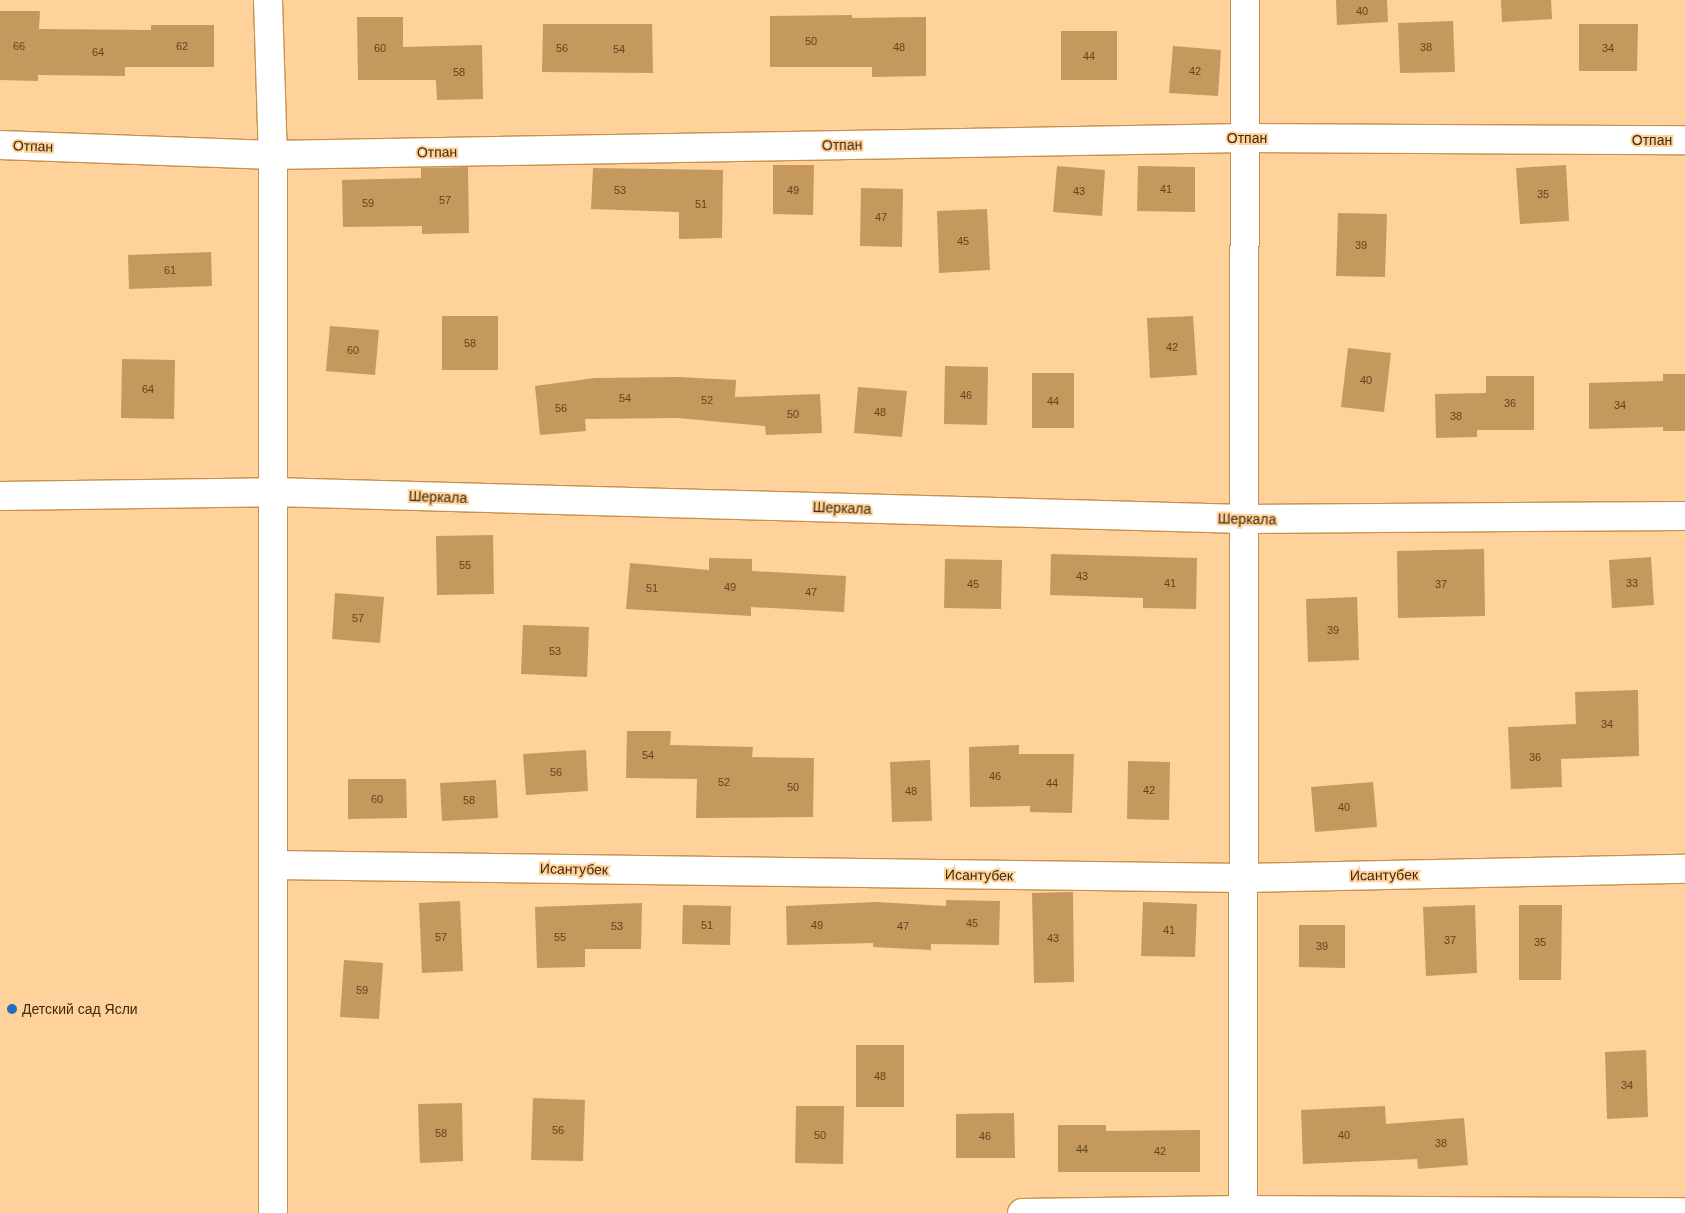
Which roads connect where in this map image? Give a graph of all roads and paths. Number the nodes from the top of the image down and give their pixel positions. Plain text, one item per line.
1 (268, 0) edge
2 (1245, 0) edge
3 (1244, 138) junction
4 (1685, 140) edge
5 (0, 145) edge
6 (273, 155) junction
7 (273, 492) junction
8 (0, 496) edge
9 (1685, 516) edge
10 (1244, 519) junction
11 (274, 865) junction
12 (1685, 869) edge
13 (1244, 878) junction
14 (1244, 1211) edge
15 (1685, 1212) edge
16 (273, 1213) edge
17 (1022, 1213) edge

1 - 6 street
2 - 3 street
3 - 4 street, Отпан
3 - 6 street, Отпан
3 - 10 street
5 - 6 street, Отпан
6 - 7 street
7 - 8 street, Шеркала
7 - 10 street, Шеркала
7 - 11 street
9 - 10 street, Шеркала
10 - 13 street
11 - 13 street, Исантубек
11 - 16 street
12 - 13 street, Исантубек
13 - 14 street
14 - 15 street
14 - 17 street

